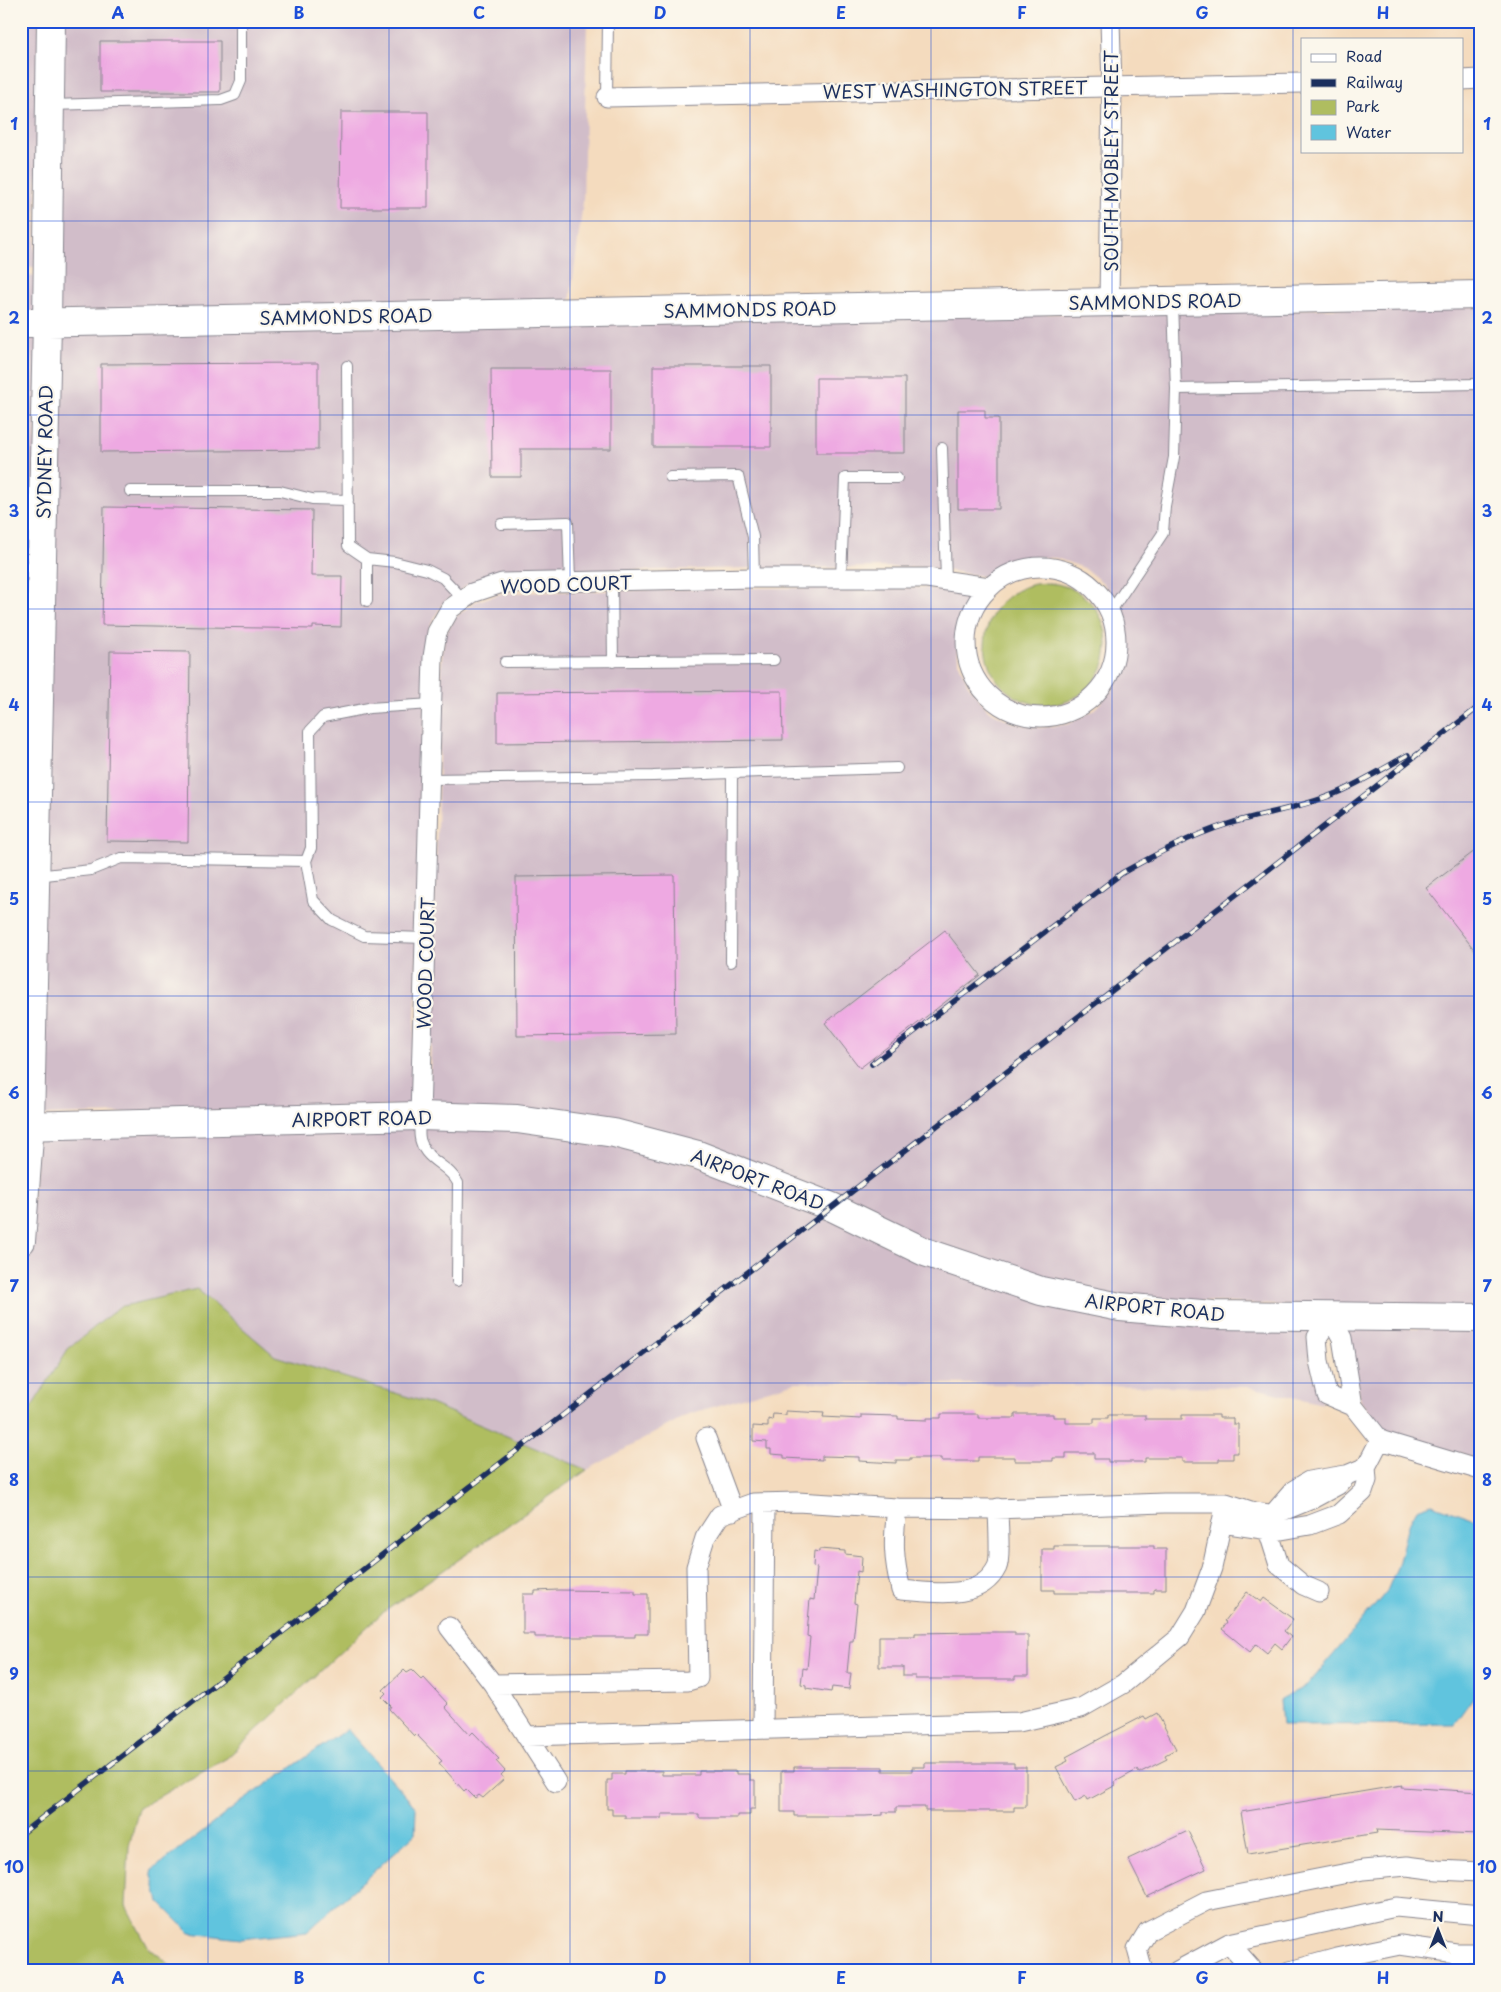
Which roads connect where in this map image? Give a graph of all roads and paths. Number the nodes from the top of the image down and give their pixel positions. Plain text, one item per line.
1 (51, 21) edge
2 (241, 21) edge
3 (608, 21) edge
4 (1110, 21) edge
5 (1480, 79) edge
6 (1464, 80) edge
7 (1301, 83) edge
8 (1112, 86) junction
9 (607, 97) joint
10 (50, 105) junction
11 (1480, 295) edge
12 (1172, 300) junction
13 (1110, 302) junction
14 (34, 322) edge
15 (347, 366) dead end
16 (1480, 384) edge
17 (1176, 389) junction
18 (942, 448) dead end
19 (670, 477) dead end
20 (896, 478) dead end
21 (130, 491) dead end
22 (348, 500) junction
23 (501, 524) dead end
24 (367, 559) junction
25 (31, 567) edge
26 (754, 578) junction
27 (841, 578) junction
28 (612, 581) junction
29 (946, 581) junction
30 (570, 582) junction
31 (989, 587) junction
32 (463, 599) junction
33 (367, 601) dead end
34 (1111, 611) junction
35 (31, 634) edge
36 (774, 660) dead end
37 (505, 662) dead end
38 (613, 662) junction
39 (432, 704) junction
40 (896, 768) dead end
41 (732, 773) junction
42 (430, 779) junction
43 (306, 861) junction
44 (35, 876) junction
45 (425, 938) junction
46 (731, 962) dead end
47 (26, 1039) edge
48 (420, 1116) junction
49 (25, 1126) edge
50 (21, 1242) edge
51 (458, 1281) dead end
52 (1330, 1318) junction
53 (1480, 1318) edge
54 (1353, 1406) junction
55 (706, 1438) dead end
56 (1380, 1440) junction
57 (1480, 1470) edge
58 (1366, 1473) junction
59 (765, 1503) junction
60 (1226, 1503) junction
61 (896, 1508) junction
62 (998, 1508) junction
63 (733, 1511) junction
64 (1222, 1523) junction
65 (1272, 1525) junction
66 (1318, 1592) dead end
67 (449, 1627) dead end
68 (493, 1684) junction
69 (763, 1730) junction
70 (526, 1736) junction
71 (556, 1782) dead end
72 (1480, 1872) edge
73 (1480, 1916) edge
74 (1230, 1943) junction
75 (1480, 1953) edge
76 (1143, 1971) edge
77 (1177, 1971) edge
78 (1254, 1971) edge
79 (1290, 1971) edge

1 - 10 street, SYDNEY ROAD
2 - 10 lane
3 - 9 lane
4 - 8 street, SOUTH MOBLEY STREET
5 - 6 street
7 - 8 street, WEST WASHINGTON STREET
8 - 9 street, WEST WASHINGTON STREET
8 - 13 street, SOUTH MOBLEY STREET
10 - 14 street, SYDNEY ROAD
11 - 12 street, SAMMONDS ROAD
12 - 13 street, SAMMONDS ROAD
12 - 17 lane
13 - 14 street, SAMMONDS ROAD
14 - 25 street, SYDNEY ROAD
15 - 22 lane
16 - 17 lane
17 - 34 lane
18 - 29 lane
19 - 26 lane
20 - 27 lane
21 - 22 lane
22 - 24 lane
23 - 30 lane
24 - 32 lane
24 - 33 lane
25 - 35 street, SYDNEY ROAD
26 - 27 street, WOOD COURT
26 - 28 street, WOOD COURT
27 - 29 street, WOOD COURT
28 - 30 street, WOOD COURT
28 - 38 lane
29 - 31 street, WOOD COURT
30 - 32 street, WOOD COURT
31 - 34 street
31 - 34 street
32 - 39 street, WOOD COURT
35 - 44 street, SYDNEY ROAD
36 - 38 lane
37 - 38 lane
39 - 42 street, WOOD COURT
39 - 43 lane
40 - 41 lane
41 - 42 lane
41 - 46 lane
42 - 45 street, WOOD COURT
43 - 44 lane
43 - 45 lane
44 - 47 street, SYDNEY ROAD
45 - 48 street, WOOD COURT
47 - 49 street, SYDNEY ROAD
48 - 49 street, AIRPORT ROAD
48 - 51 lane
48 - 52 street, AIRPORT ROAD
49 - 50 street, SYDNEY ROAD
52 - 53 street, AIRPORT ROAD
52 - 54 street
52 - 54 street
54 - 56 street
55 - 63 street
56 - 57 street
56 - 58 street
58 - 65 street
58 - 65 street
59 - 61 street
59 - 63 street
59 - 69 street
60 - 62 street
60 - 64 street
60 - 65 street
61 - 62 street
61 - 62 street
63 - 68 street
64 - 65 street
64 - 69 street
65 - 66 street
67 - 68 street
68 - 70 street
69 - 70 street
70 - 71 street
72 - 76 street
73 - 74 street
74 - 77 street
74 - 78 street
75 - 79 street

